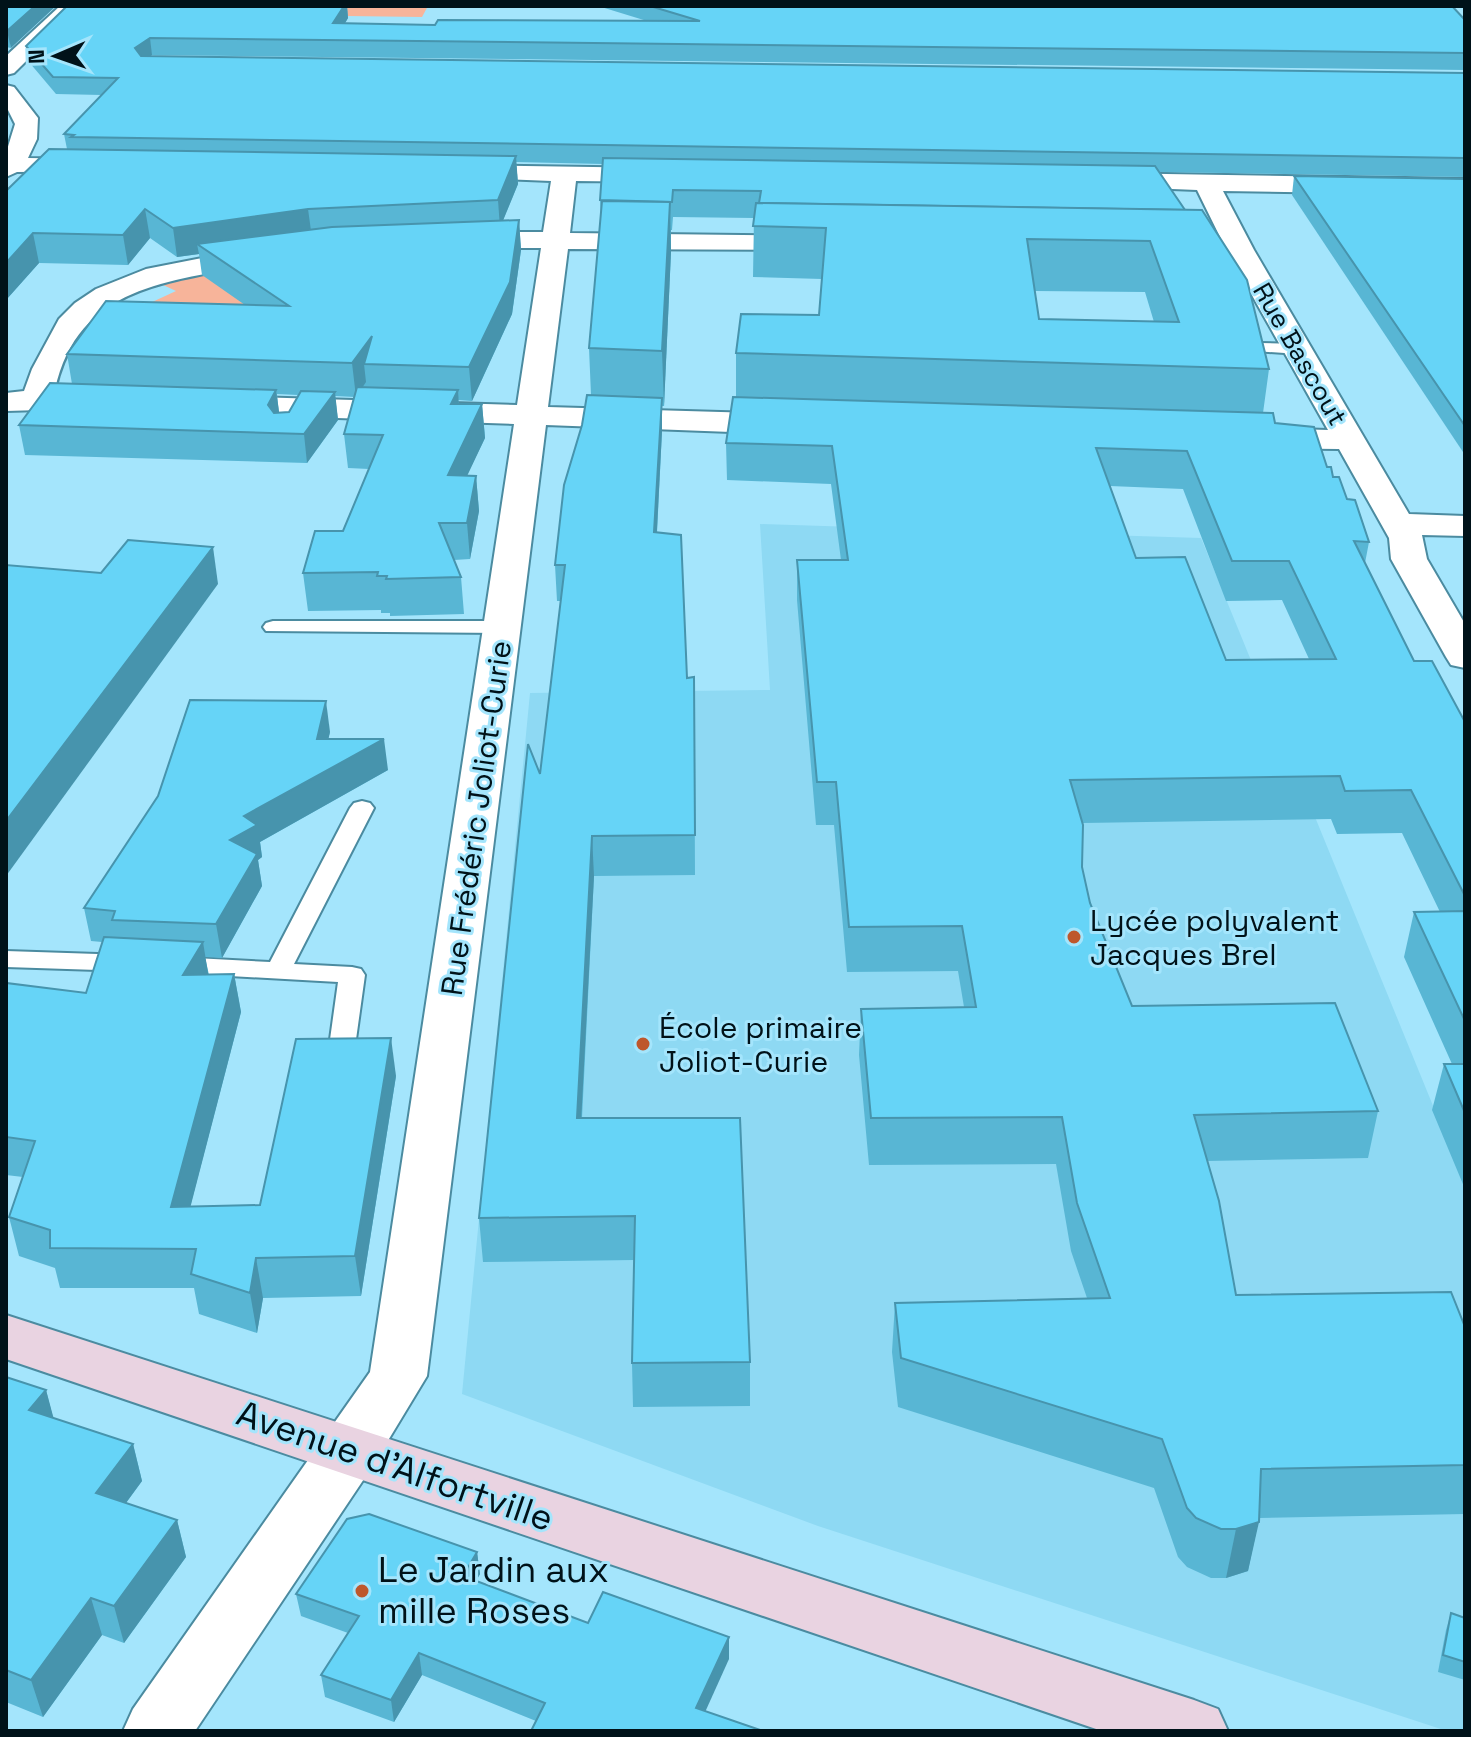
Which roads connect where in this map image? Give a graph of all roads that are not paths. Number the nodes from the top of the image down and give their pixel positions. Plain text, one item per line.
1 (69, 7) edge
2 (6, 68) edge
3 (6, 92) edge
4 (123, 167) edge
5 (9, 168) edge
6 (440, 172) edge
7 (565, 173) junction
8 (684, 175) edge
9 (1080, 180) edge
10 (1206, 182) junction
11 (1465, 187) edge
12 (555, 239) junction
13 (435, 240) edge
14 (842, 242) edge
15 (1139, 248) edge
16 (1240, 250) junction
17 (280, 252) edge
18 (1260, 348) edge
19 (1299, 349) junction
20 (39, 399) junction
21 (6, 402) edge
22 (131, 402) edge
23 (192, 404) edge
24 (533, 415) junction
25 (818, 425) edge
26 (1223, 437) edge
27 (1349, 440) junction
28 (1398, 524) junction
29 (1465, 526) edge
30 (273, 627) dead end
31 (503, 627) junction
32 (1465, 657) edge
33 (362, 808) dead end
34 (6, 959) edge
35 (278, 971) junction
36 (340, 1061) edge
37 (6, 1337) edge
38 (351, 1450) junction
39 (157, 1731) edge
40 (1194, 1731) edge

1 - 2 street
3 - 5 street
4 - 5 street
6 - 7 street
7 - 8 street
7 - 12 street, Rue Frédéric Joliot-Curie
9 - 10 street
10 - 11 street
10 - 16 street, Rue Bascout
12 - 13 street
12 - 14 street
12 - 24 street, Rue Frédéric Joliot-Curie
15 - 16 street
16 - 19 street, Rue Bascout
17 - 20 street
18 - 19 lane
19 - 27 street, Rue Bascout
20 - 21 street
20 - 22 street
23 - 24 street
24 - 25 street
24 - 31 street, Rue Frédéric Joliot-Curie
26 - 27 street
27 - 28 street, Rue Bascout
28 - 29 street
28 - 32 street, Rue Bascout
30 - 31 lane
31 - 38 street, Rue Frédéric Joliot-Curie
33 - 35 lane
34 - 35 lane
35 - 36 lane
37 - 38 main road, Avenue d'Alfortville
38 - 39 street, Rue Frédéric Joliot-Curie
38 - 40 main road, Avenue d'Alfortville

